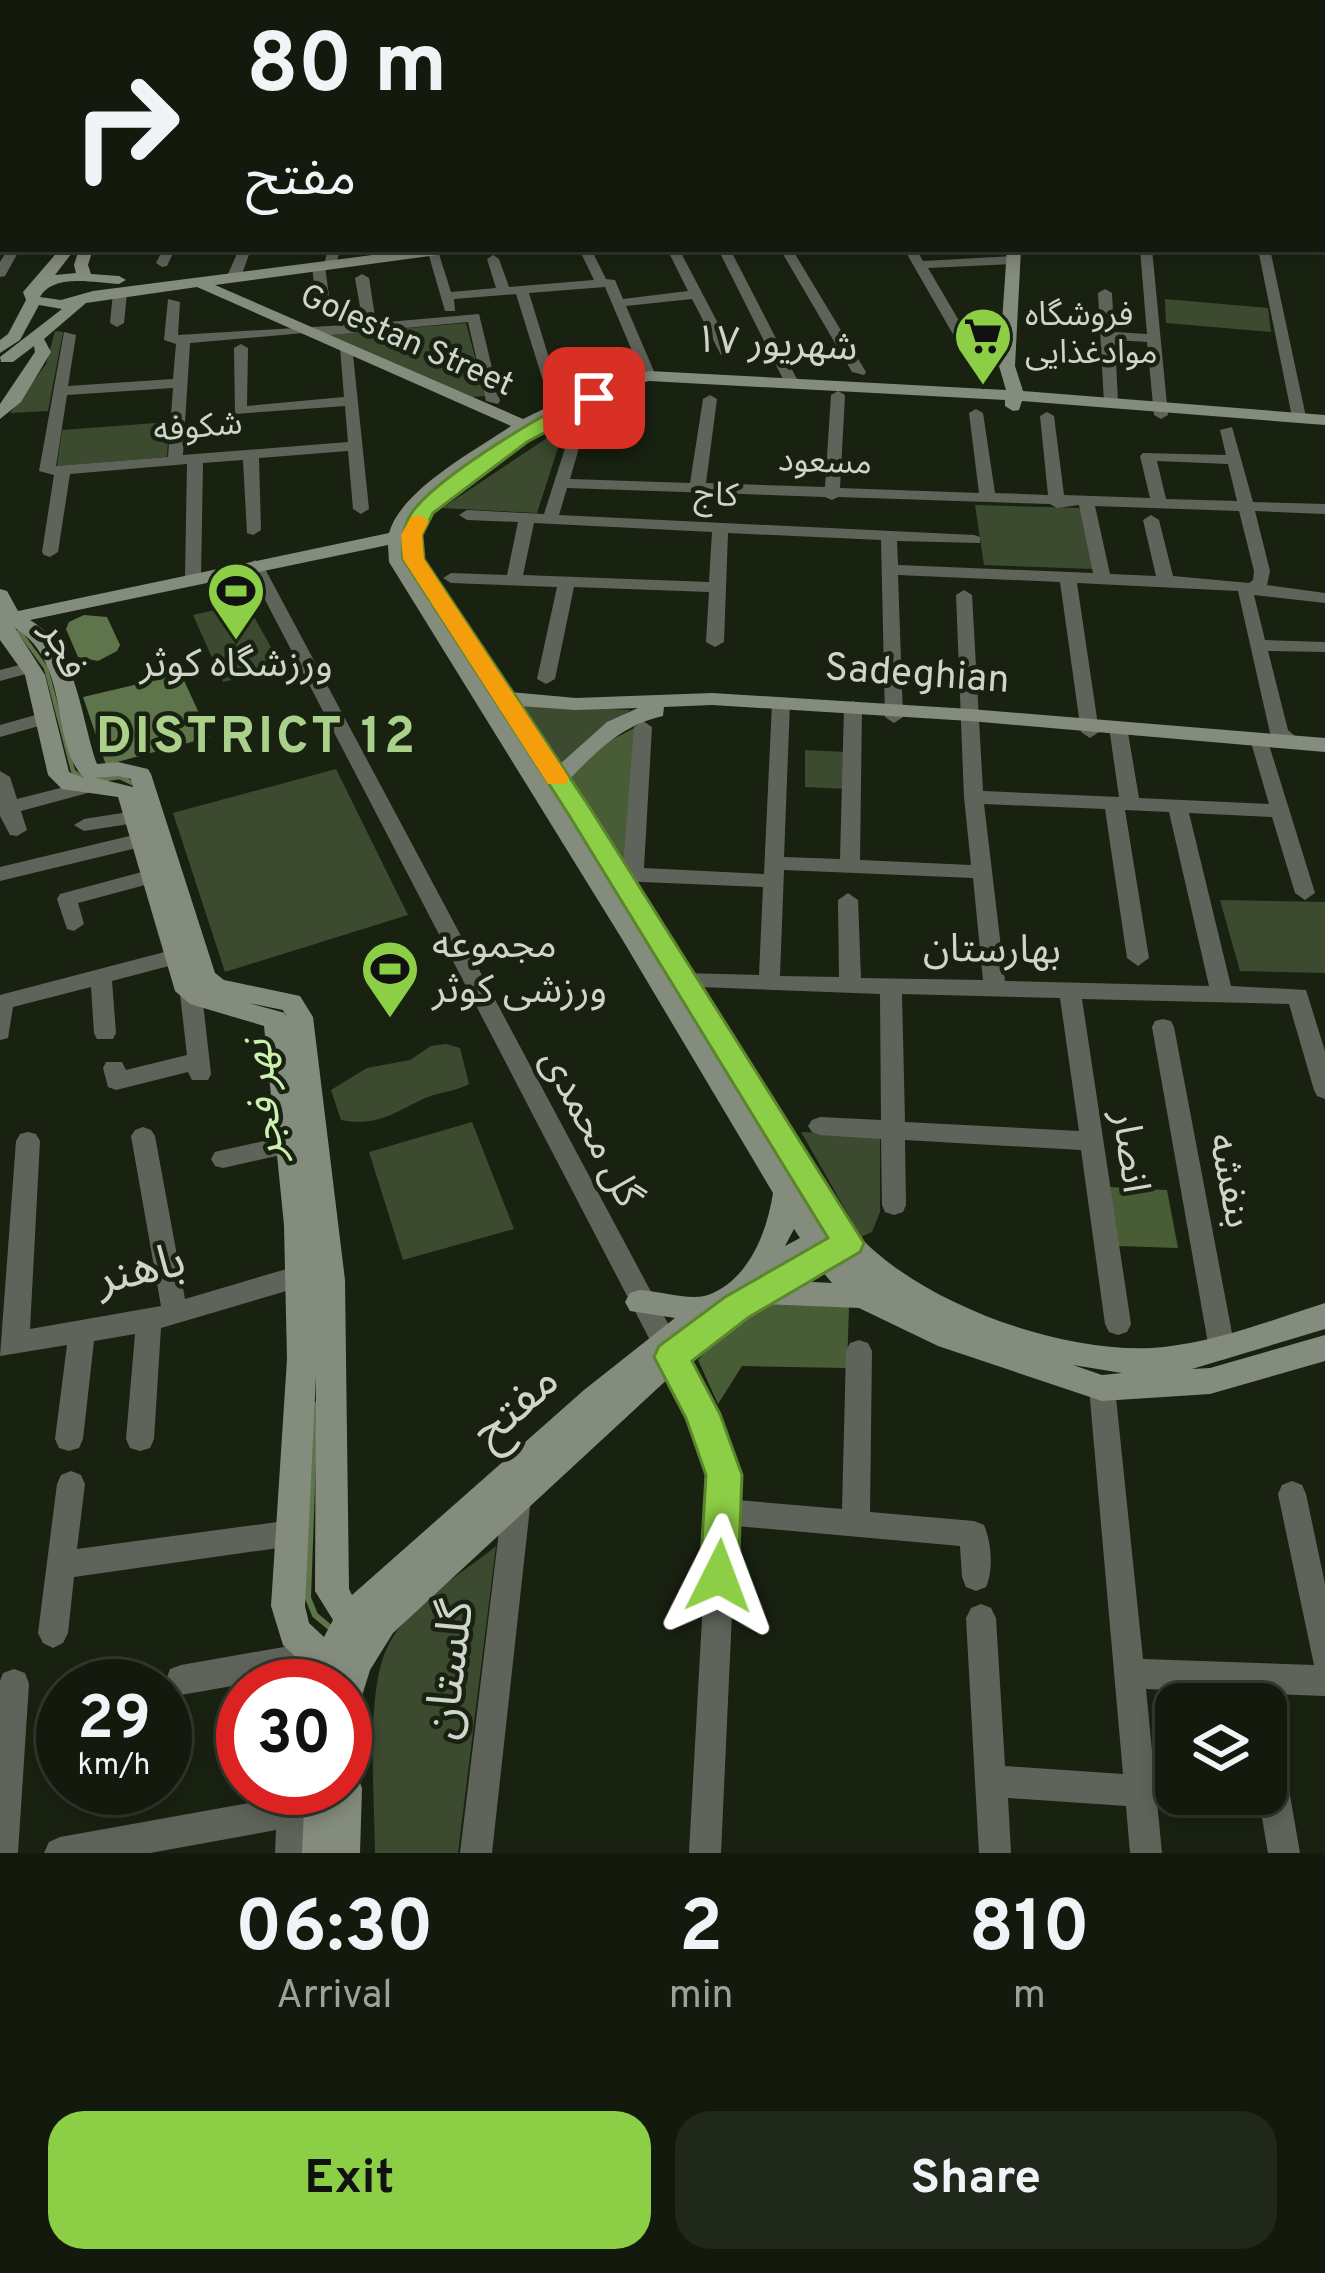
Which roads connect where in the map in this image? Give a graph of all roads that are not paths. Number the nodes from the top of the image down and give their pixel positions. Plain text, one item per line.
1 (66, 252) edge
2 (85, 252) edge
3 (244, 252) edge
4 (420, 252) edge
5 (432, 252) edge
6 (587, 252) edge
7 (675, 252) edge
8 (726, 252) edge
9 (788, 252) edge
10 (912, 252) edge
11 (1146, 252) edge
12 (1265, 252) edge
13 (1010, 253) edge
14 (494, 259) dead end
15 (328, 260) edge
16 (918, 265) junction
17 (235, 274) junction
18 (362, 278) dead end
19 (605, 283) junction
20 (201, 284) junction
21 (88, 289) junction
22 (513, 290) junction
23 (37, 292) junction
24 (120, 292) junction
25 (1105, 293) dead end
26 (697, 294) junction
27 (447, 296) junction
28 (173, 302) dead end
29 (620, 303) junction
30 (324, 311) dead end
31 (453, 319) junction
32 (117, 322) dead end
33 (370, 327) junction
34 (307, 331) junction
35 (69, 335) dead end
36 (961, 336) dead end
37 (1107, 336) junction
38 (1155, 338) junction
39 (177, 339) junction
40 (12, 341) edge
41 (241, 348) dead end
42 (347, 349) junction
43 (726, 352) dead end
44 (0, 364) edge
45 (859, 372) dead end
46 (649, 376) junction
47 (549, 381) dead end
48 (180, 382) junction
49 (792, 383) junction
50 (60, 392) junction
51 (838, 394) junction
52 (710, 399) dead end
53 (352, 401) junction
54 (493, 401) dead end
55 (999, 403) junction
56 (1111, 403) junction
57 (1161, 411) junction
58 (0, 414) edge
59 (1047, 416) dead end
60 (1299, 417) junction
61 (580, 420) dead end
62 (521, 424) junction
63 (1325, 424) edge
64 (1227, 430) dead end
65 (355, 446) junction
66 (251, 455) junction
67 (195, 460) junction
68 (1236, 460) junction
69 (176, 461) junction
70 (55, 470) junction
71 (561, 483) junction
72 (697, 490) junction
73 (832, 495) junction
74 (979, 500) junction
75 (1057, 503) junction
76 (1087, 504) junction
77 (1250, 506) junction
78 (361, 509) dead end
79 (1325, 509) edge
80 (1155, 512) junction
81 (467, 515) dead end
82 (551, 516) dead end
83 (527, 518) junction
84 (720, 527) junction
85 (253, 530) dead end
86 (404, 535) junction
87 (889, 536) junction
88 (974, 540) junction
89 (50, 552) dead end
90 (255, 565) junction
91 (890, 570) junction
92 (977, 573) junction
93 (1068, 577) junction
94 (193, 578) junction
95 (452, 578) dead end
96 (1102, 578) junction
97 (514, 579) junction
98 (1165, 580) junction
99 (567, 581) junction
100 (716, 587) junction
101 (1254, 588) junction
102 (964, 595) dead end
103 (1325, 598) edge
104 (4, 619) edge
105 (715, 642) dead end
106 (1325, 647) edge
107 (31, 667) junction
108 (0, 676) edge
109 (546, 679) dead end
110 (503, 698) junction
111 (780, 707) junction
112 (852, 711) junction
113 (894, 713) junction
114 (46, 718) junction
115 (971, 718) junction
116 (643, 727) dead end
117 (1089, 728) junction
118 (0, 731) edge
119 (1118, 731) junction
120 (1259, 743) junction
121 (1325, 749) edge
122 (0, 777) edge
123 (557, 779) junction
124 (88, 787) junction
125 (974, 797) junction
126 (1122, 804) junction
127 (1178, 807) junction
128 (5, 808) edge
129 (1277, 811) junction
130 (84, 825) dead end
131 (138, 828) junction
132 (17, 830) dead end
133 (850, 867) junction
134 (774, 872) junction
135 (983, 872) junction
136 (0, 874) edge
137 (625, 875) junction
138 (153, 876) junction
139 (1305, 893) dead end
140 (848, 900) dead end
141 (74, 924) dead end
142 (176, 957) junction
143 (1138, 958) dead end
144 (101, 976) junction
145 (769, 983) junction
146 (673, 984) junction
147 (850, 985) junction
148 (891, 986) junction
149 (995, 988) junction
150 (1070, 990) junction
151 (190, 994) junction
152 (1222, 994) junction
153 (1162, 1027) dead end
154 (0, 1031) edge
155 (105, 1033) dead end
156 (114, 1068) dead end
157 (1325, 1090) edge
158 (820, 1126) dead end
159 (892, 1130) junction
160 (143, 1136) dead end
161 (28, 1141) dead end
162 (1090, 1141) junction
163 (303, 1143) junction
164 (223, 1159) dead end
165 (787, 1193) junction
166 (894, 1205) dead end
167 (832, 1242) junction
168 (300, 1276) junction
169 (756, 1287) junction
170 (862, 1296) junction
171 (640, 1302) junction
172 (710, 1309) junction
173 (1325, 1316) edge
174 (162, 1317) junction
175 (1118, 1324) dead end
176 (82, 1331) junction
177 (8, 1344) edge
178 (1222, 1348) junction
179 (1325, 1348) edge
180 (667, 1350) junction
181 (860, 1351) dead end
182 (1102, 1388) junction
183 (140, 1438) dead end
184 (68, 1439) dead end
185 (70, 1484) dead end
186 (1292, 1494) dead end
187 (517, 1498) junction
188 (722, 1512) junction
189 (856, 1524) junction
190 (292, 1532) junction
191 (62, 1565) junction
192 (976, 1577) dead end
193 (354, 1615) junction
194 (981, 1618) dead end
195 (53, 1633) dead end
196 (1325, 1655) edge
197 (316, 1659) edge
198 (330, 1659) edge
199 (357, 1659) edge
200 (1130, 1673) junction
201 (1325, 1681) edge
202 (1200, 1683) edge
203 (14, 1684) dead end
204 (1287, 1687) edge
205 (991, 1781) junction
206 (1140, 1791) junction
207 (237, 1815) edge
208 (311, 1815) edge
209 (320, 1815) edge
210 (327, 1815) edge
211 (1277, 1815) edge
212 (67, 1852) edge
213 (2, 1853) edge
214 (292, 1853) edge
215 (320, 1853) edge
216 (342, 1853) edge
217 (476, 1853) edge
218 (705, 1853) edge
219 (995, 1853) edge
220 (1146, 1853) edge
221 (1284, 1853) edge

1 - 23 main road
2 - 21 main road
3 - 17 street
4 - 15 main road
5 - 27 street
6 - 19 street
7 - 26 street
8 - 49 street
9 - 45 street
10 - 16 street
11 - 38 street
12 - 60 street
13 - 16 street
13 - 55 main road
14 - 22 street
15 - 17 main road
15 - 20 main road
15 - 30 street
16 - 36 street
17 - 21 main road
18 - 33 street
19 - 22 street
19 - 29 street
20 - 24 main road
20 - 34 main road, Golestan Street
21 - 23 main road
21 - 23 main road
21 - 24 main road
21 - 40 main road
22 - 27 street
22 - 47 street
23 - 40 main road
24 - 32 street
25 - 37 street
26 - 29 street
26 - 43 street
27 - 31 street
28 - 39 street
29 - 46 street
31 - 33 street
31 - 54 street
33 - 34 street
34 - 39 street
34 - 42 main road, Golestan Street
35 - 50 street
37 - 38 street
37 - 56 street
38 - 57 street
39 - 48 street
40 - 44 main road
40 - 58 main road
41 - 53 street
42 - 53 street
42 - 62 main road, Golestan Street
46 - 49 main road, ۱۷ شهریور
46 - 62 main road, ۱۷ شهریور
48 - 50 street
48 - 69 street
49 - 55 main road, ۱۷ شهریور
50 - 70 street
51 - 55 main road, ۱۷ شهریور
51 - 62 main road, ۱۷ شهریور
51 - 73 street
52 - 72 street
53 - 65 street
55 - 56 main road, ۱۷ شهریور
55 - 57 main road, ۱۷ شهریور
55 - 74 street
56 - 57 main road, ۱۷ شهریور
57 - 60 main road, ۱۷ شهریور
57 - 63 main road, ۱۷ شهریور
59 - 75 street
60 - 63 main road, ۱۷ شهریور
61 - 71 street
62 - 86 main road, ۱۷ شهریور
64 - 68 street
65 - 66 street, شکوفه
65 - 78 street
66 - 67 street, شکوفه
66 - 85 street
67 - 69 street, شکوفه
67 - 94 street
68 - 77 street
68 - 80 street
69 - 70 street, شکوفه
70 - 89 street
71 - 72 street, مسعود
71 - 82 street
72 - 73 street, مسعود
73 - 74 street, مسعود
74 - 75 street, مسعود
74 - 88 street
75 - 76 street, مسعود
76 - 80 street, مسعود
76 - 96 street
77 - 79 street, مسعود
77 - 80 street, مسعود
77 - 101 street
80 - 98 street
81 - 83 street, کاج
83 - 84 street, کاج
83 - 97 street
84 - 87 street, کاج
84 - 100 street
86 - 90 main road
86 - 110 main road
86 - 146 main road
87 - 88 street, کاج
87 - 91 street
88 - 92 street
90 - 94 main road
90 - 171 street, گل محمدی
91 - 92 street
91 - 113 street
92 - 93 street
93 - 96 street
93 - 117 street
94 - 104 main road
95 - 97 street
96 - 98 street
97 - 99 street
98 - 101 street
99 - 100 street
99 - 109 street
100 - 105 street
101 - 103 street
101 - 106 street
102 - 115 street
104 - 107 main road, فجر
104 - 163 main road, فجر
107 - 108 street
107 - 114 main road, فجر
110 - 111 main road, Sadeghian
110 - 123 main road
111 - 112 main road, Sadeghian
111 - 123 main road, Sadeghian
111 - 134 street
112 - 113 main road, Sadeghian
112 - 133 street
113 - 115 main road, Sadeghian
114 - 118 street
114 - 124 main road, فجر
115 - 117 main road, Sadeghian
115 - 125 street
116 - 137 street
117 - 119 main road, Sadeghian
119 - 120 main road, Sadeghian
119 - 126 street
120 - 121 main road, Sadeghian
120 - 129 street
122 - 128 street
123 - 137 main road
124 - 128 street
124 - 131 main road, فجر
125 - 126 street
125 - 135 street
126 - 127 street
126 - 143 street
127 - 129 street
127 - 152 street
128 - 132 street
129 - 139 street
130 - 131 street
131 - 136 street
131 - 138 main road
133 - 134 street
133 - 135 street
134 - 137 street
134 - 145 street
135 - 149 street
137 - 146 main road
138 - 141 street
138 - 142 main road
140 - 147 street
142 - 144 street
142 - 151 main road
144 - 154 street
144 - 155 street
145 - 146 street, بهارستان
145 - 147 street, بهارستان
146 - 165 main road
146 - 167 main road
147 - 148 street, بهارستان
148 - 149 street, بهارستان
148 - 159 street
149 - 150 street, بهارستان
150 - 152 street, بهارستان
150 - 162 street, انصار
151 - 156 street
151 - 163 main road, فجر
152 - 157 street, بهارستان
153 - 178 street, بنفشه
158 - 159 street
159 - 162 street
159 - 166 street
160 - 174 street
161 - 177 street
162 - 175 street, انصار
163 - 164 street
163 - 168 main road, فجر
163 - 193 main road, فجر
165 - 167 main road
165 - 169 main road
167 - 169 main road, مفتح
167 - 170 main road
167 - 178 main road
168 - 174 street, باهنر
168 - 190 main road, فجر
169 - 170 main road
169 - 172 main road, مفتح
169 - 180 main road, مفتح
170 - 182 main road
171 - 172 main road
171 - 180 street, گل محمدی
172 - 180 main road, مفتح
173 - 178 main road
174 - 176 street, باهنر
174 - 183 street
176 - 177 street, باهنر
176 - 184 street
179 - 182 main road
180 - 187 main road, مفتح
180 - 188 street, گل محمدی
180 - 193 main road, مفتح
181 - 189 street
182 - 200 street
185 - 191 street
186 - 196 street
187 - 199 main road, مفتح
187 - 217 street, گلستان
188 - 189 street
188 - 218 street, گل محمدی
189 - 192 street
190 - 191 street
190 - 197 main road, فجر
191 - 195 street
193 - 198 main road, مفتح
194 - 205 street
200 - 202 street
200 - 206 street
201 - 204 street
203 - 213 street
205 - 206 street
205 - 219 street
206 - 220 street
207 - 212 street
208 - 214 street
209 - 215 main road
210 - 216 main road
211 - 221 street

